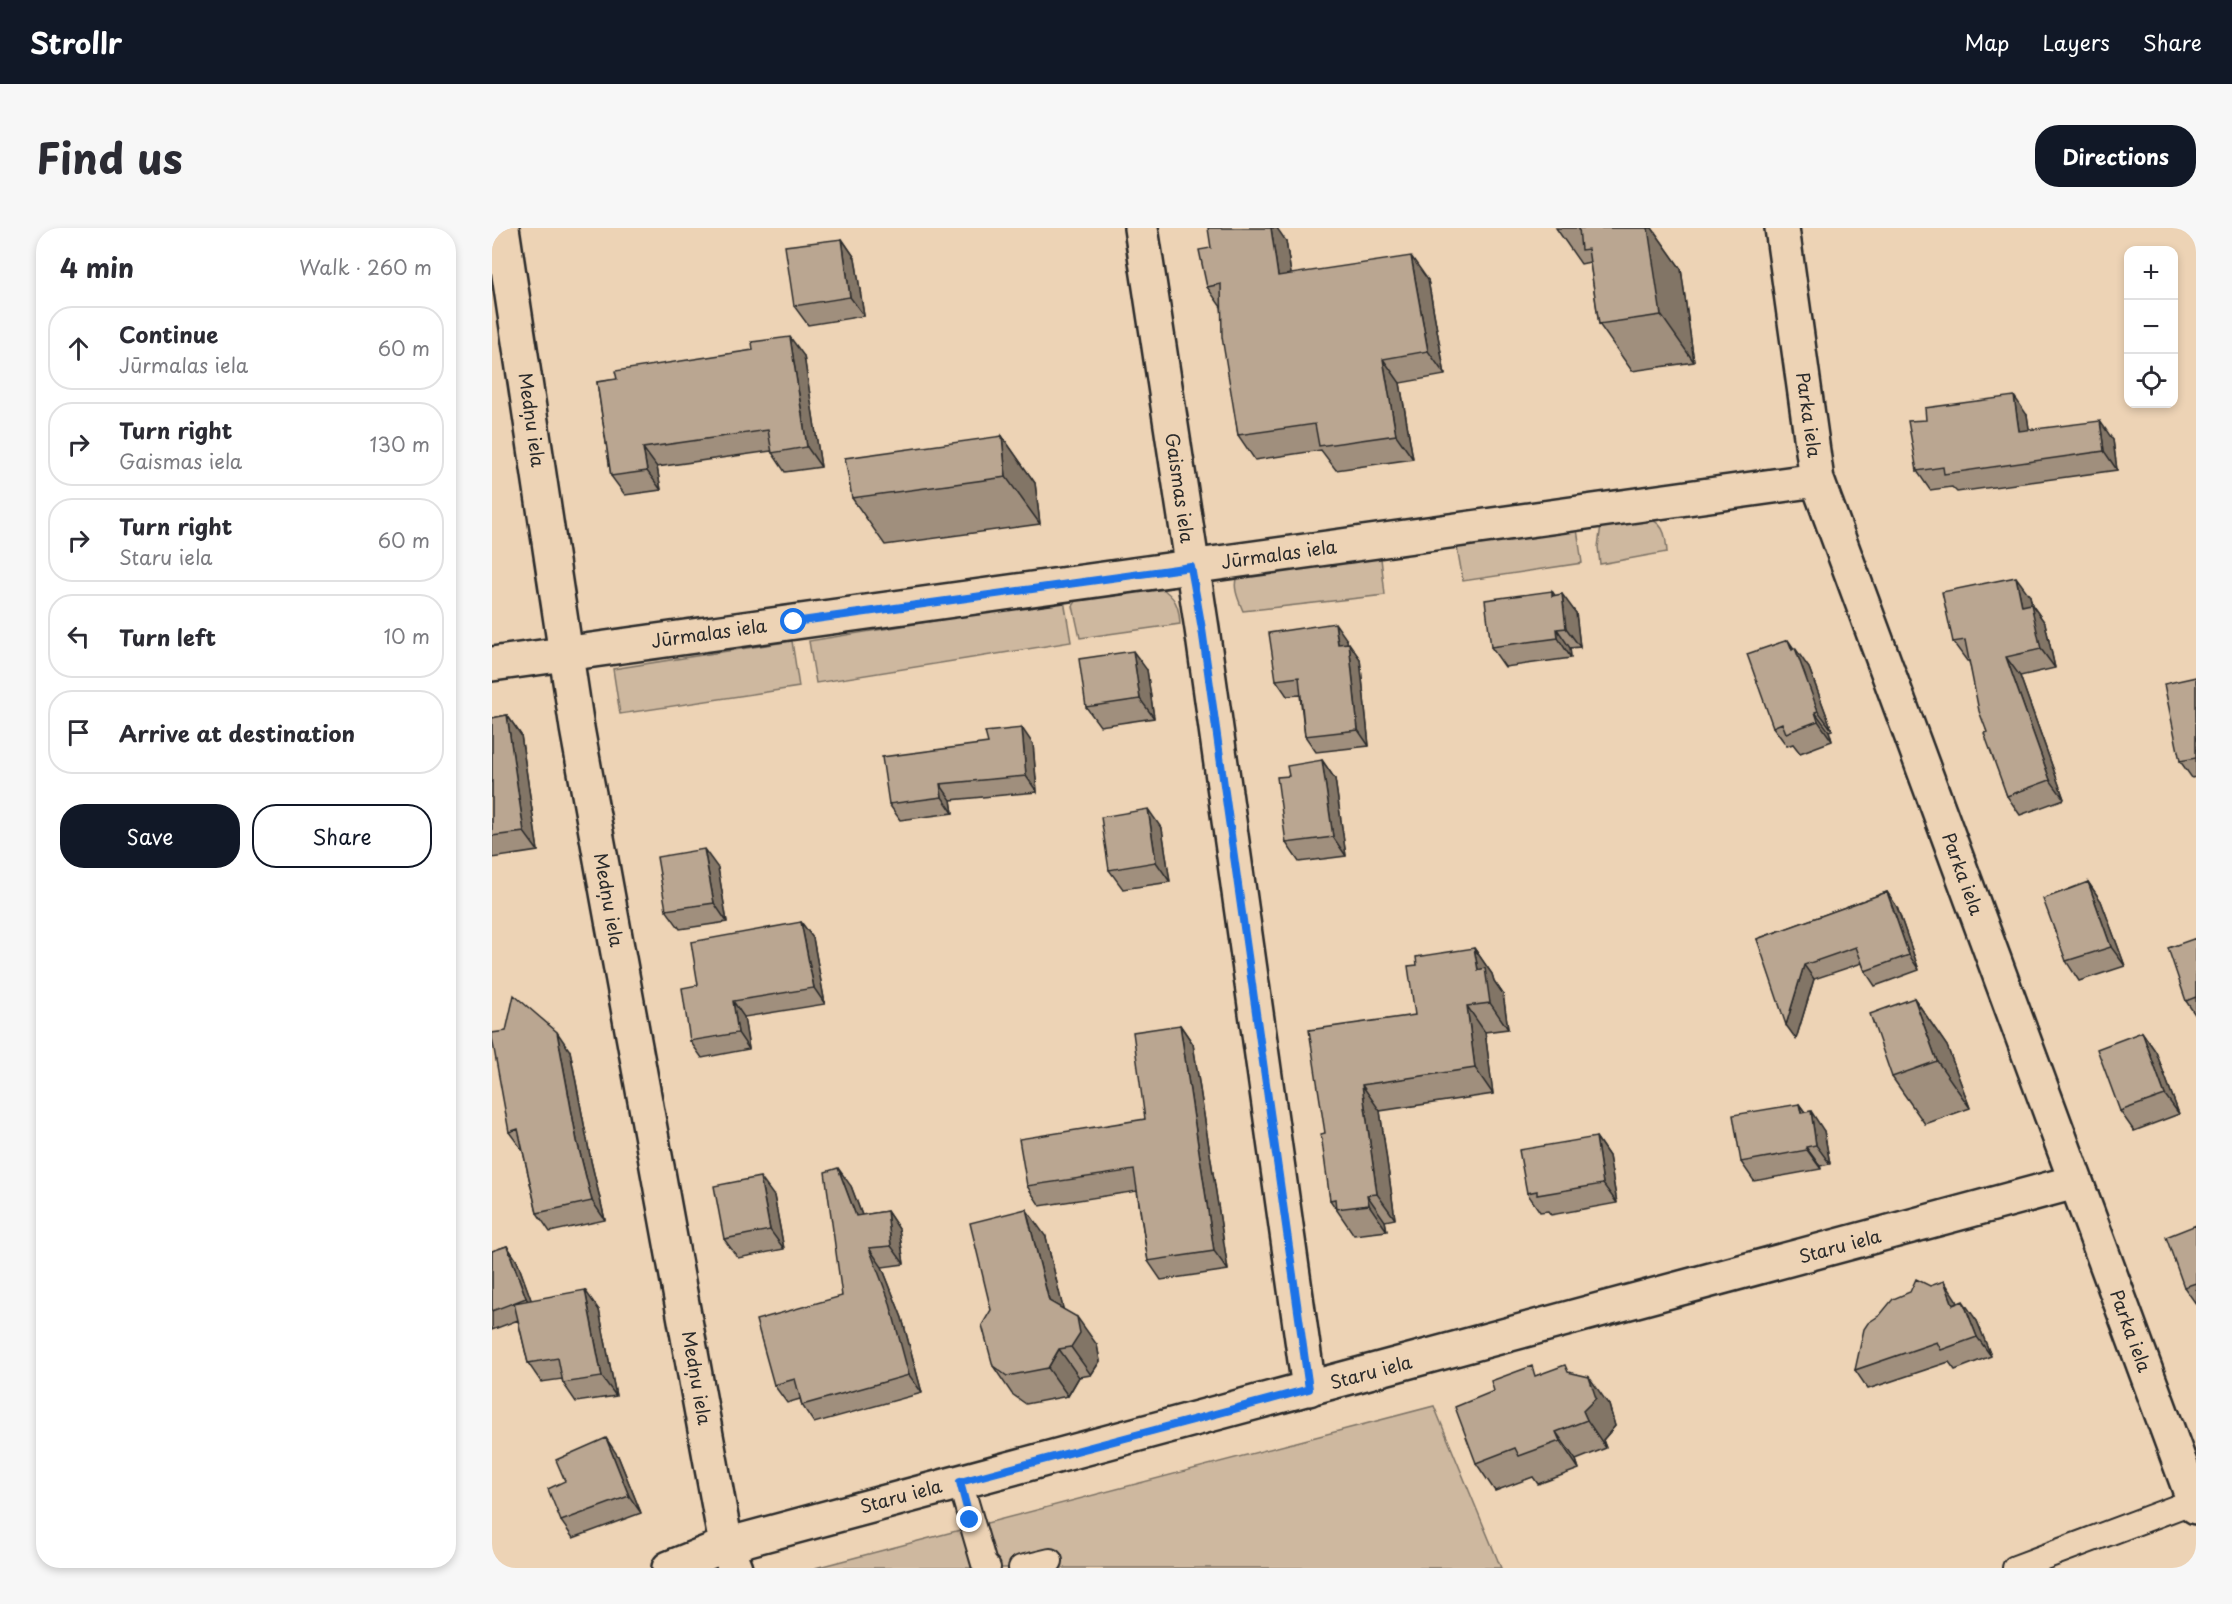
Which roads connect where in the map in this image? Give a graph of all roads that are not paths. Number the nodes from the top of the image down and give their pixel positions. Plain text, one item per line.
1 (502, 228) edge
2 (1141, 228) edge
3 (1782, 228) edge
4 (1817, 480) junction
5 (1191, 567) junction
6 (566, 654) junction
7 (492, 664) edge
8 (2075, 1182) junction
9 (1309, 1389) junction
10 (960, 1482) junction
11 (2195, 1504) edge
12 (731, 1556) edge
13 (1050, 1561) dead end
14 (669, 1568) edge
15 (988, 1568) edge
16 (1022, 1568) edge
17 (2015, 1568) edge

1 - 6 street, Medņu iela
2 - 5 street, Gaismas iela
3 - 4 street, Parka iela
4 - 5 street, Jūrmalas iela
4 - 8 street, Parka iela
5 - 6 street, Jūrmalas iela
5 - 9 street, Gaismas iela
6 - 7 street, Jūrmalas iela
6 - 12 street, Medņu iela
8 - 9 street, Staru iela
8 - 11 street, Parka iela
9 - 10 street, Staru iela
10 - 12 street, Staru iela
10 - 15 lane
11 - 17 lane
12 - 14 street, Staru iela
13 - 16 lane

